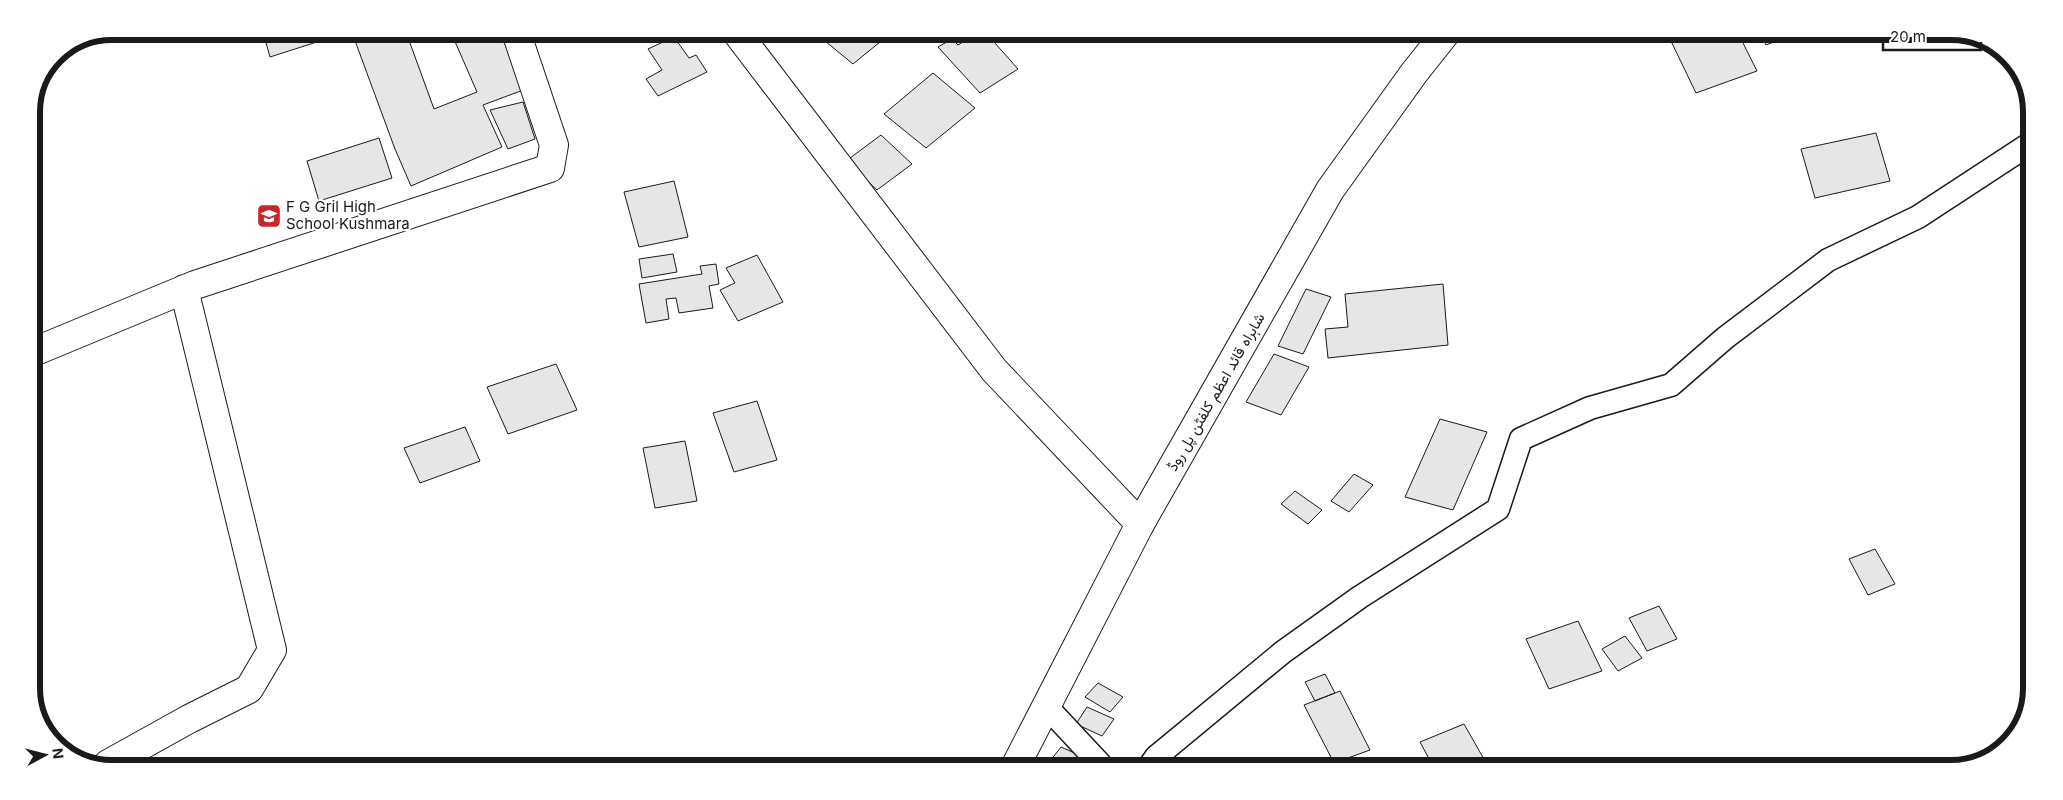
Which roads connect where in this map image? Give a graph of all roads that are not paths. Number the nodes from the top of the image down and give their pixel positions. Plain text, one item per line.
1 (519, 40) edge
2 (742, 40) edge
3 (1440, 40) edge
4 (2023, 149) edge
5 (184, 289) junction
6 (40, 349) edge
7 (1140, 524) junction
8 (1046, 706) junction
9 (115, 760) edge
10 (1018, 760) edge
11 (1097, 760) edge
12 (1154, 760) edge

1 - 5 main road
2 - 7 main road
3 - 7 main road, شاہراہ قائد اعظم کلفٹن پل روڈ
4 - 12 street
5 - 6 main road
5 - 9 main road
7 - 8 main road, شاہراہ قائد اعظم کلفٹن پل روڈ
8 - 10 main road, شاہراہ قائد اعظم کلفٹن پل روڈ
8 - 11 street

